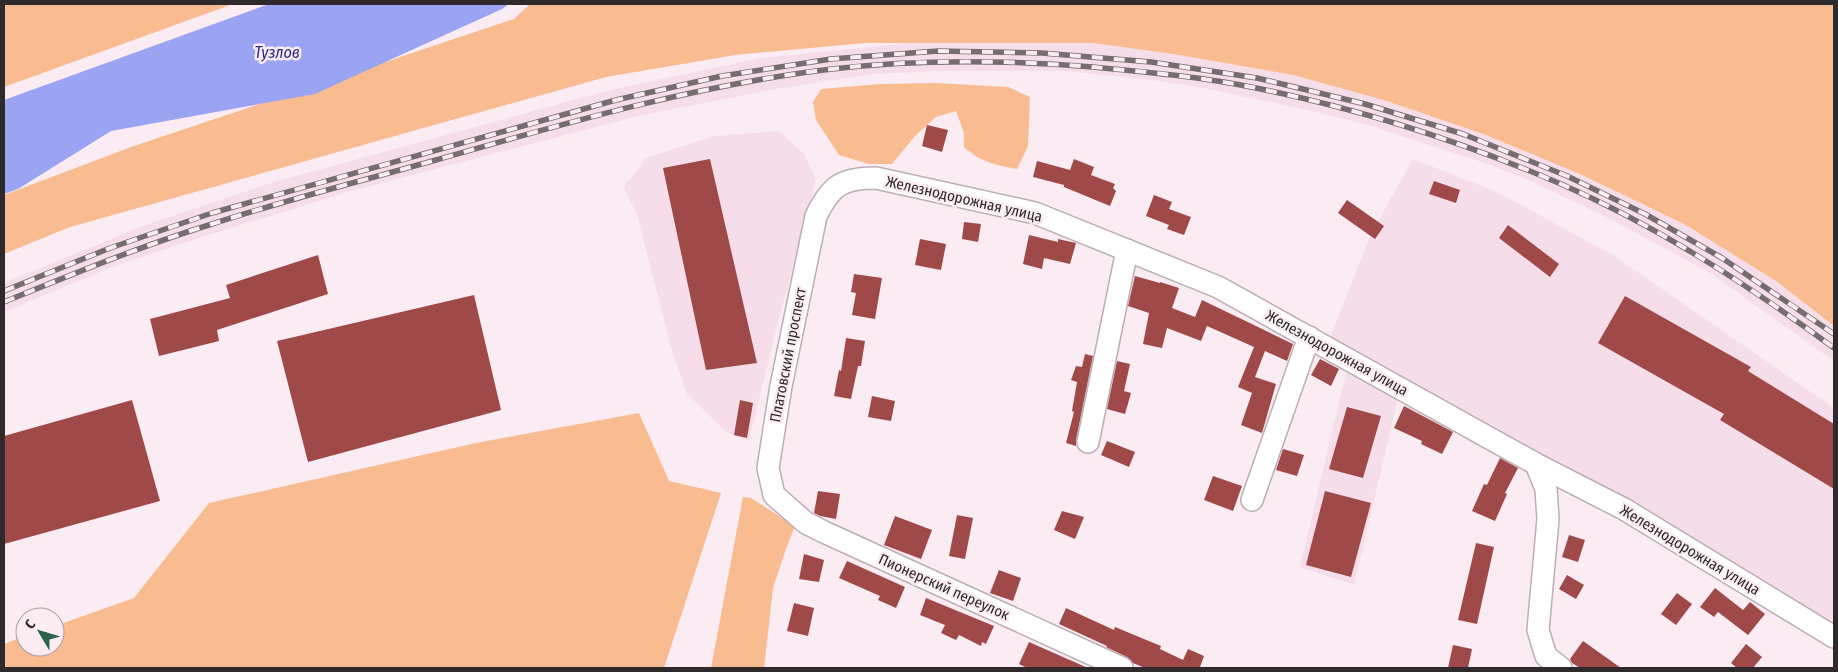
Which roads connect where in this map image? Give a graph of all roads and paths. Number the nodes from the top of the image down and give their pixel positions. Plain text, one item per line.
1 (816, 216) joint
2 (1126, 250) junction
3 (1309, 337) junction
4 (1088, 442) dead end
5 (1536, 464) junction
6 (774, 495) joint
7 (1252, 500) dead end
8 (1834, 637) edge
9 (1558, 666) edge
10 (1122, 668) edge

1 - 2 street, Железнодорожная улица
1 - 6 street, Платовский проспект
2 - 3 street, Железнодорожная улица
2 - 4 street
3 - 5 street, Железнодорожная улица
3 - 7 street
5 - 8 street, Железнодорожная улица
5 - 9 street
6 - 10 street, Пионерский переулок

